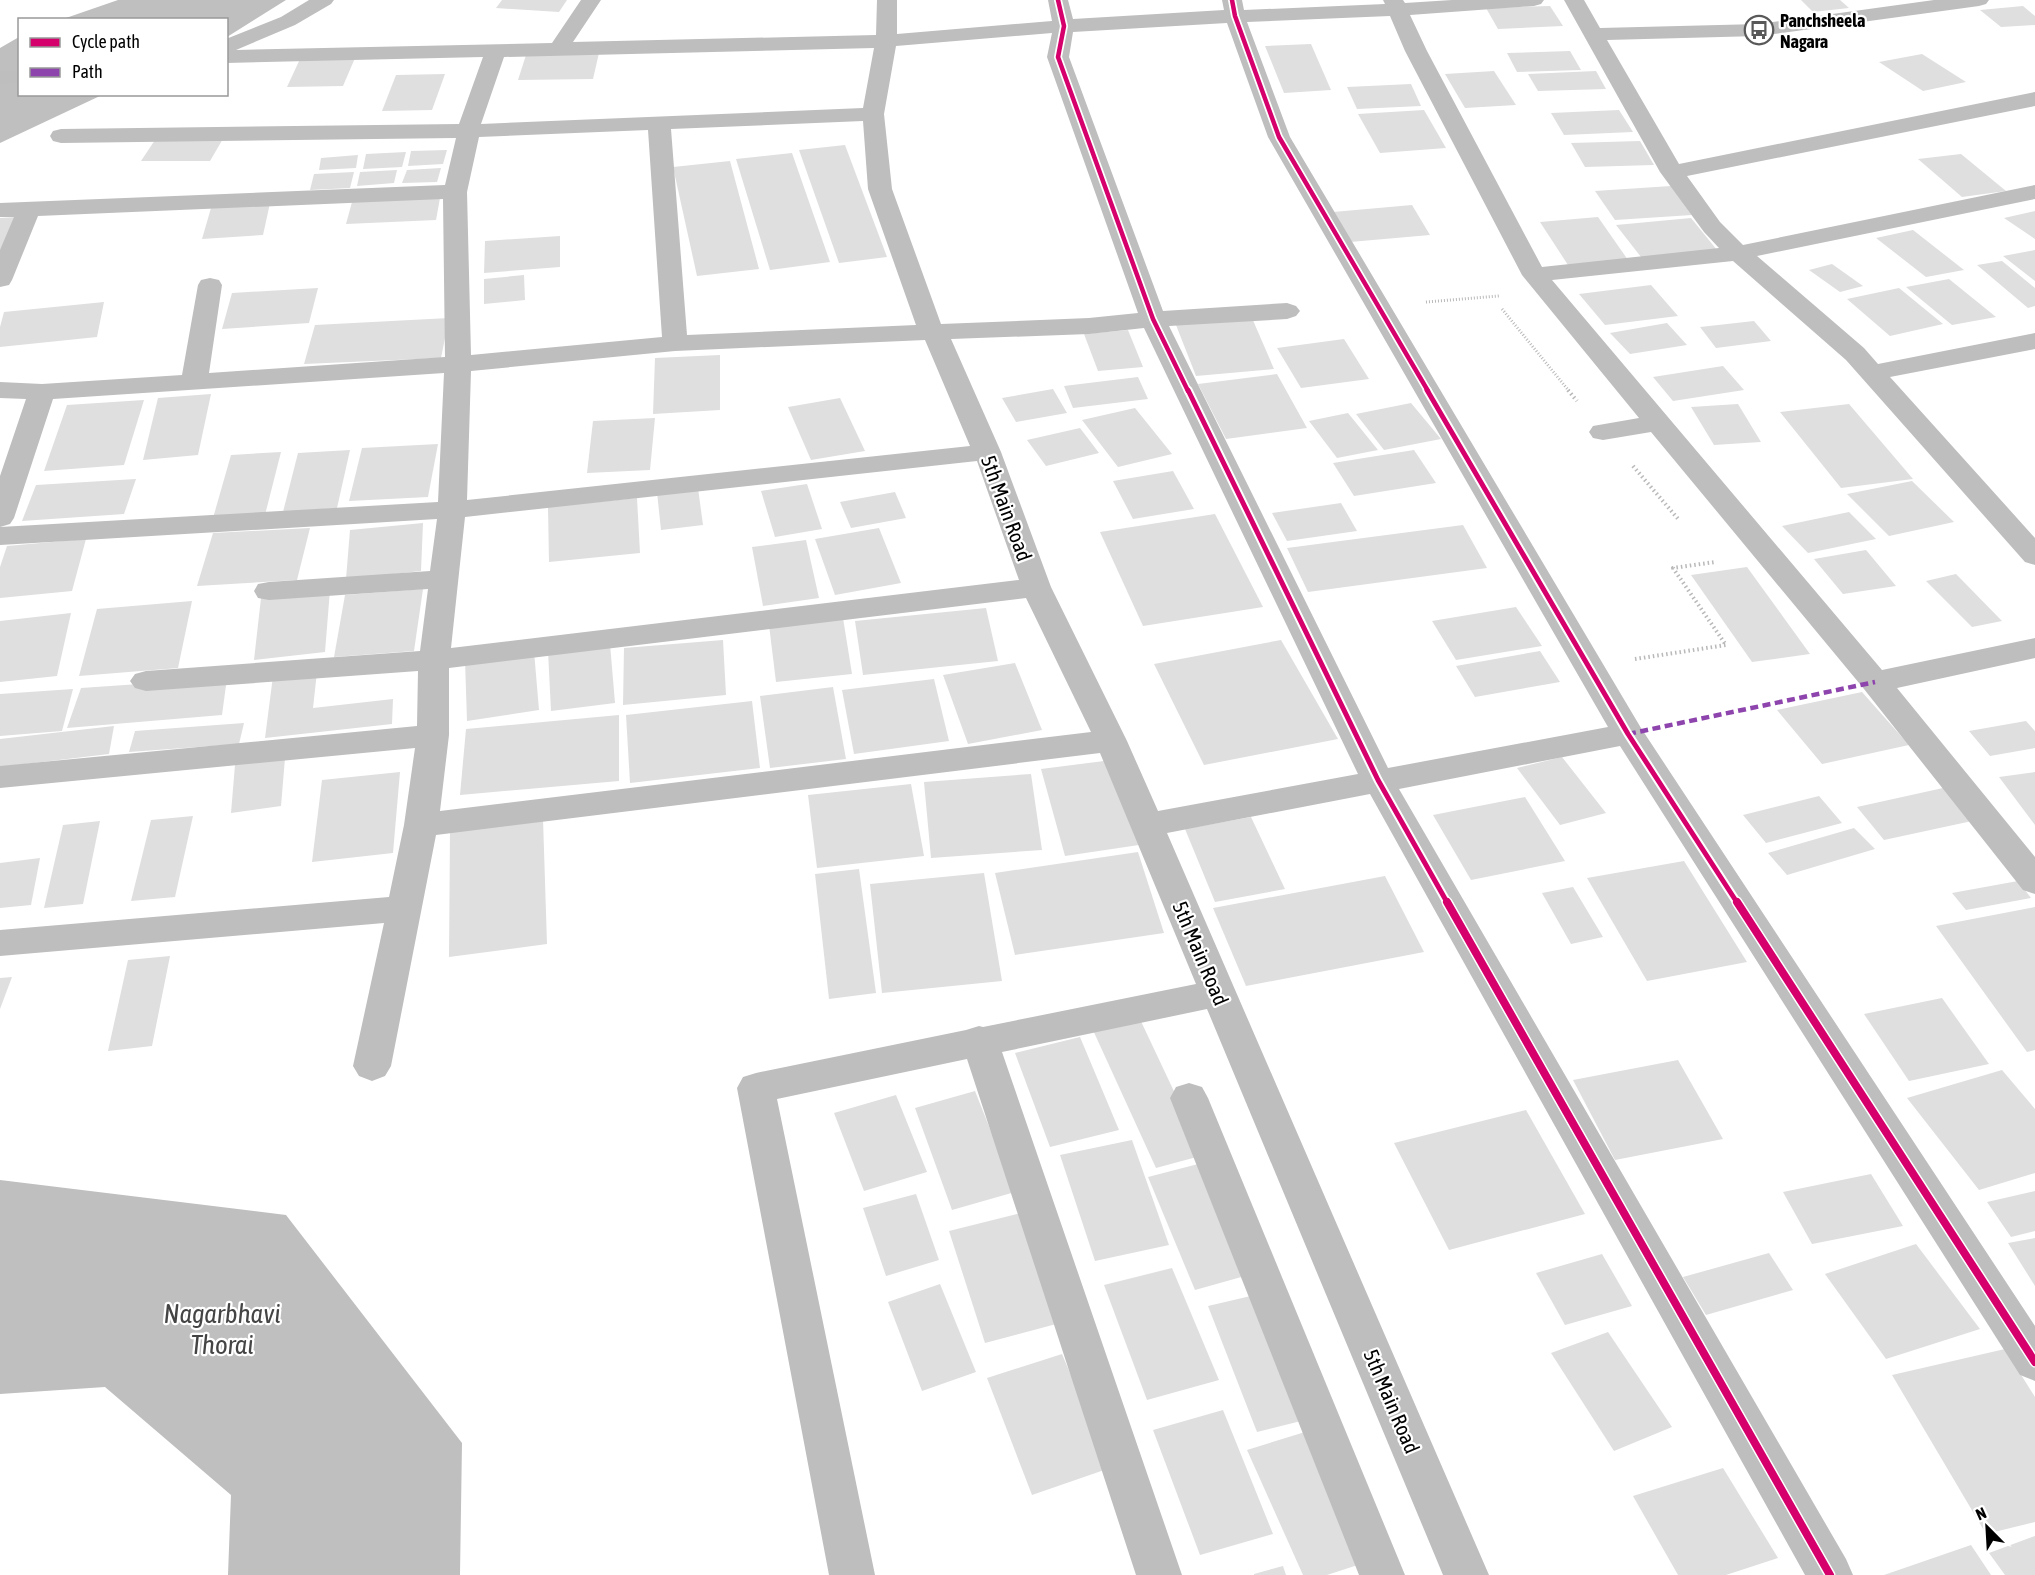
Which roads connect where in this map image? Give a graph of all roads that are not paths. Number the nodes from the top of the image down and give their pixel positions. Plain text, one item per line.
1 (324, 0) edge
2 (591, 0) edge
3 (887, 0) edge
4 (1534, 0) edge
5 (1574, 0) edge
6 (1965, 1) edge
7 (1396, 5) edge
8 (1233, 8) edge
9 (1061, 13) edge
10 (1594, 34) junction
11 (886, 41) junction
12 (228, 46) edge
13 (560, 48) junction
14 (496, 50) junction
15 (228, 57) edge
16 (18, 76) edge
17 (0, 78) edge
18 (2035, 99) edge
19 (873, 114) junction
20 (659, 122) junction
21 (468, 132) junction
22 (61, 136) dead end
23 (1672, 172) junction
24 (455, 192) junction
25 (2035, 192) edge
26 (29, 209) junction
27 (0, 210) edge
28 (1738, 253) junction
29 (1534, 275) junction
30 (0, 280) edge
31 (210, 285) dead end
32 (1287, 311) dead end
33 (1153, 319) junction
34 (933, 333) junction
35 (2035, 341) edge
36 (675, 343) junction
37 (458, 364) junction
38 (1872, 373) junction
39 (194, 382) junction
40 (0, 390) edge
41 (42, 392) junction
42 (1659, 423) junction
43 (1603, 432) road end
44 (987, 452) junction
45 (452, 510) junction
46 (0, 518) edge
47 (0, 536) edge
48 (2035, 556) edge
49 (444, 579) junction
50 (1036, 586) junction
51 (269, 591) dead end
52 (2035, 648) edge
53 (434, 660) junction
54 (146, 681) dead end
55 (1875, 682) junction
56 (1628, 734) junction
57 (433, 735) junction
58 (1111, 741) junction
59 (0, 777) edge
60 (1378, 780) junction
61 (422, 825) junction
62 (1147, 825) junction
63 (2035, 881) edge
64 (405, 908) junction
65 (0, 943) edge
66 (1218, 993) junction
67 (979, 1040) junction
68 (372, 1066) dead end
69 (1188, 1098) dead end
70 (2035, 1362) edge
71 (852, 1575) edge
72 (1159, 1575) edge
73 (1382, 1575) edge
74 (1466, 1575) edge
75 (1830, 1575) edge

1 - 12 street
2 - 13 street
3 - 11 street, 5th Main Road
4 - 7 street
5 - 10 street
6 - 10 street
7 - 8 street
7 - 29 street
8 - 9 street
8 - 56 street
9 - 11 street
9 - 33 street
10 - 23 street
11 - 13 street
11 - 19 street, 5th Main Road
13 - 14 street
14 - 15 street
14 - 21 street
16 - 17 street
18 - 23 street
19 - 20 street
19 - 34 street, 5th Main Road
20 - 21 street
20 - 36 street
21 - 22 street
21 - 24 street
23 - 28 street
24 - 26 street
24 - 37 street
25 - 28 street
26 - 27 street
26 - 30 street
28 - 29 street
28 - 38 street
29 - 42 street
31 - 39 street
32 - 33 street
33 - 34 street
33 - 60 street
34 - 36 street
34 - 44 street, 5th Main Road
35 - 38 street
36 - 37 street
37 - 39 street
37 - 45 street
38 - 48 street
39 - 41 street
40 - 41 street
41 - 46 street
42 - 43 street
42 - 55 street
44 - 45 street
44 - 50 street, 5th Main Road
45 - 47 street
45 - 49 street
49 - 51 street
49 - 53 street
50 - 53 street
50 - 58 street, 5th Main Road
52 - 55 street
53 - 54 street
53 - 57 street
55 - 63 street
56 - 60 street
56 - 70 street
57 - 59 street
57 - 61 street
58 - 61 street
58 - 62 street, 5th Main Road
60 - 62 street
60 - 75 street
61 - 64 street
62 - 66 street, 5th Main Road
64 - 65 street
64 - 68 street
66 - 67 street
66 - 74 street, 5th Main Road
67 - 71 street
67 - 72 street
69 - 73 street

